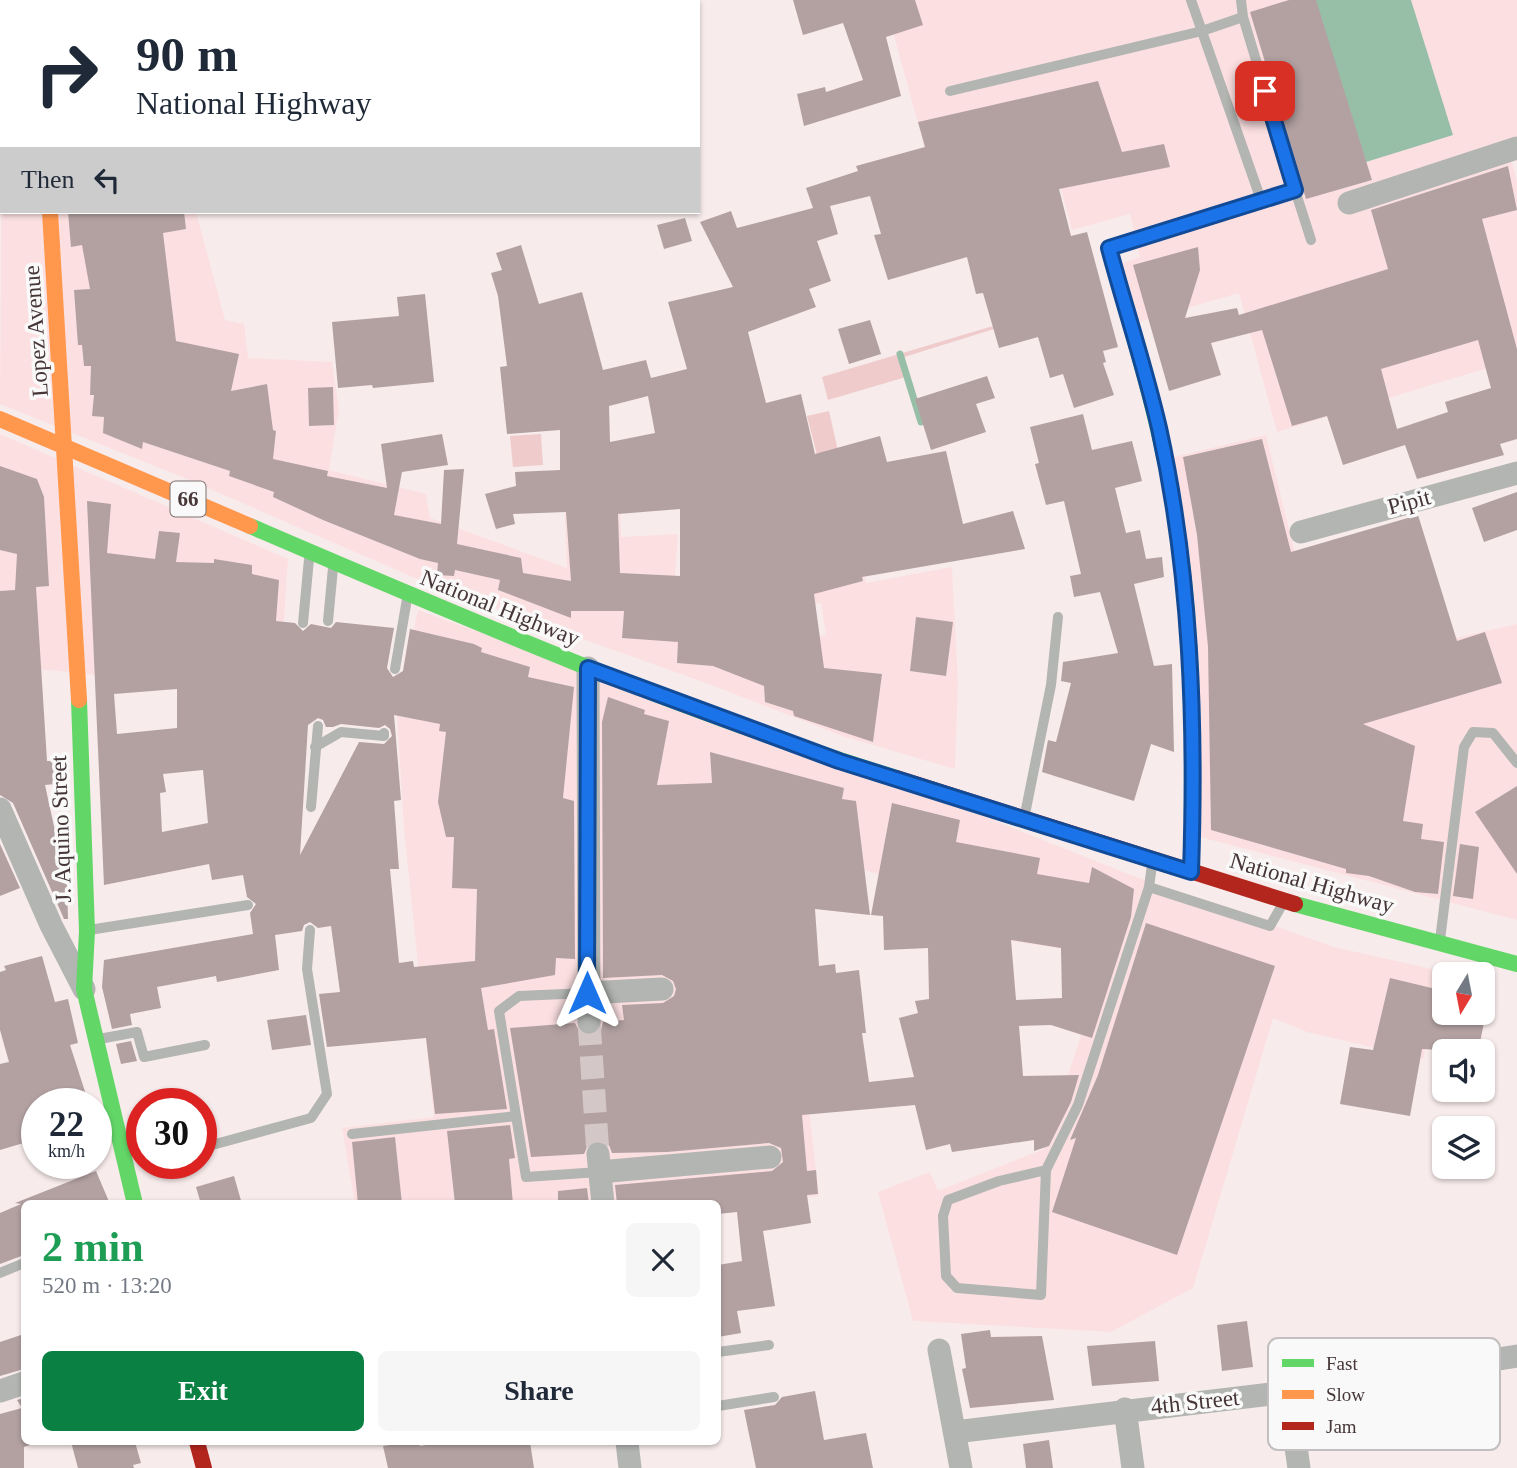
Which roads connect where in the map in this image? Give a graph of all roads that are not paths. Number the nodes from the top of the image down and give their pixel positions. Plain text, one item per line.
1 (1191, 0) edge
2 (1241, 0) edge
3 (1242, 17) junction
4 (1202, 32) junction
5 (950, 91) dead end
6 (1517, 148) edge
7 (1295, 190) junction
8 (1262, 200) junction
9 (1349, 203) dead end
10 (50, 214) edge
11 (1311, 240) dead end
12 (1109, 248) joint
13 (0, 419) edge
14 (66, 446) junction
15 (1517, 473) edge
16 (1300, 532) dead end
17 (310, 552) junction
18 (333, 562) junction
19 (408, 595) junction
20 (1058, 617) dead end
21 (328, 621) dead end
22 (303, 623) dead end
23 (588, 668) junction
24 (395, 669) dead end
25 (318, 726) dead end
26 (384, 733) dead end
27 (311, 744) junction
28 (1517, 763) edge
29 (310, 807) dead end
30 (0, 809) edge
31 (1024, 817) junction
32 (1152, 859) junction
33 (1191, 872) junction
34 (1149, 887) junction
35 (1284, 901) junction
36 (248, 905) dead end
37 (310, 930) dead end
38 (87, 931) junction
39 (1439, 943) junction
40 (1517, 964) edge
41 (84, 989) junction
42 (662, 989) dead end
43 (587, 993) junction
44 (589, 1023) tunnel mouth
45 (96, 1040) junction
46 (205, 1045) dead end
47 (516, 1116) junction
48 (352, 1134) dead end
49 (126, 1139) edge
50 (217, 1144) edge
51 (770, 1157) dead end
52 (598, 1163) junction
53 (1046, 1170) junction
54 (134, 1179) edge
55 (135, 1200) edge
56 (603, 1200) edge
57 (21, 1265) edge
58 (0, 1273) edge
59 (769, 1345) dead end
60 (939, 1350) dead end
61 (721, 1352) edge
62 (21, 1384) edge
63 (0, 1391) edge
64 (1268, 1394) edge
65 (775, 1396) dead end
66 (721, 1405) edge
67 (1125, 1409) junction
68 (955, 1432) junction
69 (198, 1445) edge
70 (627, 1445) edge
71 (1296, 1450) edge
72 (204, 1468) edge
73 (630, 1468) edge
74 (961, 1468) edge
75 (1133, 1468) edge
76 (1299, 1468) edge

1 - 4 lane
2 - 3 lane
3 - 4 lane
3 - 7 lane
4 - 5 lane
4 - 8 lane
6 - 9 street
7 - 8 lane
7 - 11 lane
8 - 12 lane
10 - 14 main road, Lopez Avenue
12 - 33 main road
13 - 14 main road, National Highway / 66
14 - 17 main road, National Highway / 66
14 - 38 main road, J. Aquino Street
15 - 16 street, Pipit
17 - 18 main road, National Highway / 66
17 - 22 lane
18 - 19 main road, National Highway / 66
18 - 21 lane
19 - 23 main road, National Highway / 66
19 - 24 lane
20 - 31 lane
23 - 31 main road, National Highway / 66
23 - 43 street
25 - 27 lane
26 - 27 lane
27 - 29 lane
28 - 39 lane
30 - 41 street
31 - 32 main road, National Highway / 66
32 - 33 main road, National Highway / 66
32 - 34 lane
33 - 35 main road, National Highway / 66
34 - 35 lane
34 - 53 lane
35 - 39 main road, National Highway / 66
36 - 38 lane
37 - 50 lane
38 - 41 main road, J. Aquino Street
39 - 40 main road, National Highway / 66
41 - 45 main road, J. Aquino Street
42 - 43 street
43 - 44 street
43 - 47 lane
45 - 46 lane
45 - 49 main road, J. Aquino Street
47 - 48 lane
47 - 52 lane
51 - 52 street
52 - 56 street
53 - 53 lane
54 - 55 main road, J. Aquino Street
57 - 58 lane
59 - 61 lane
60 - 68 street
62 - 63 street
64 - 67 street, 4th Street
65 - 66 lane
67 - 68 street, 4th Street
67 - 75 street
68 - 74 street
69 - 72 main road
70 - 73 street
71 - 76 street

